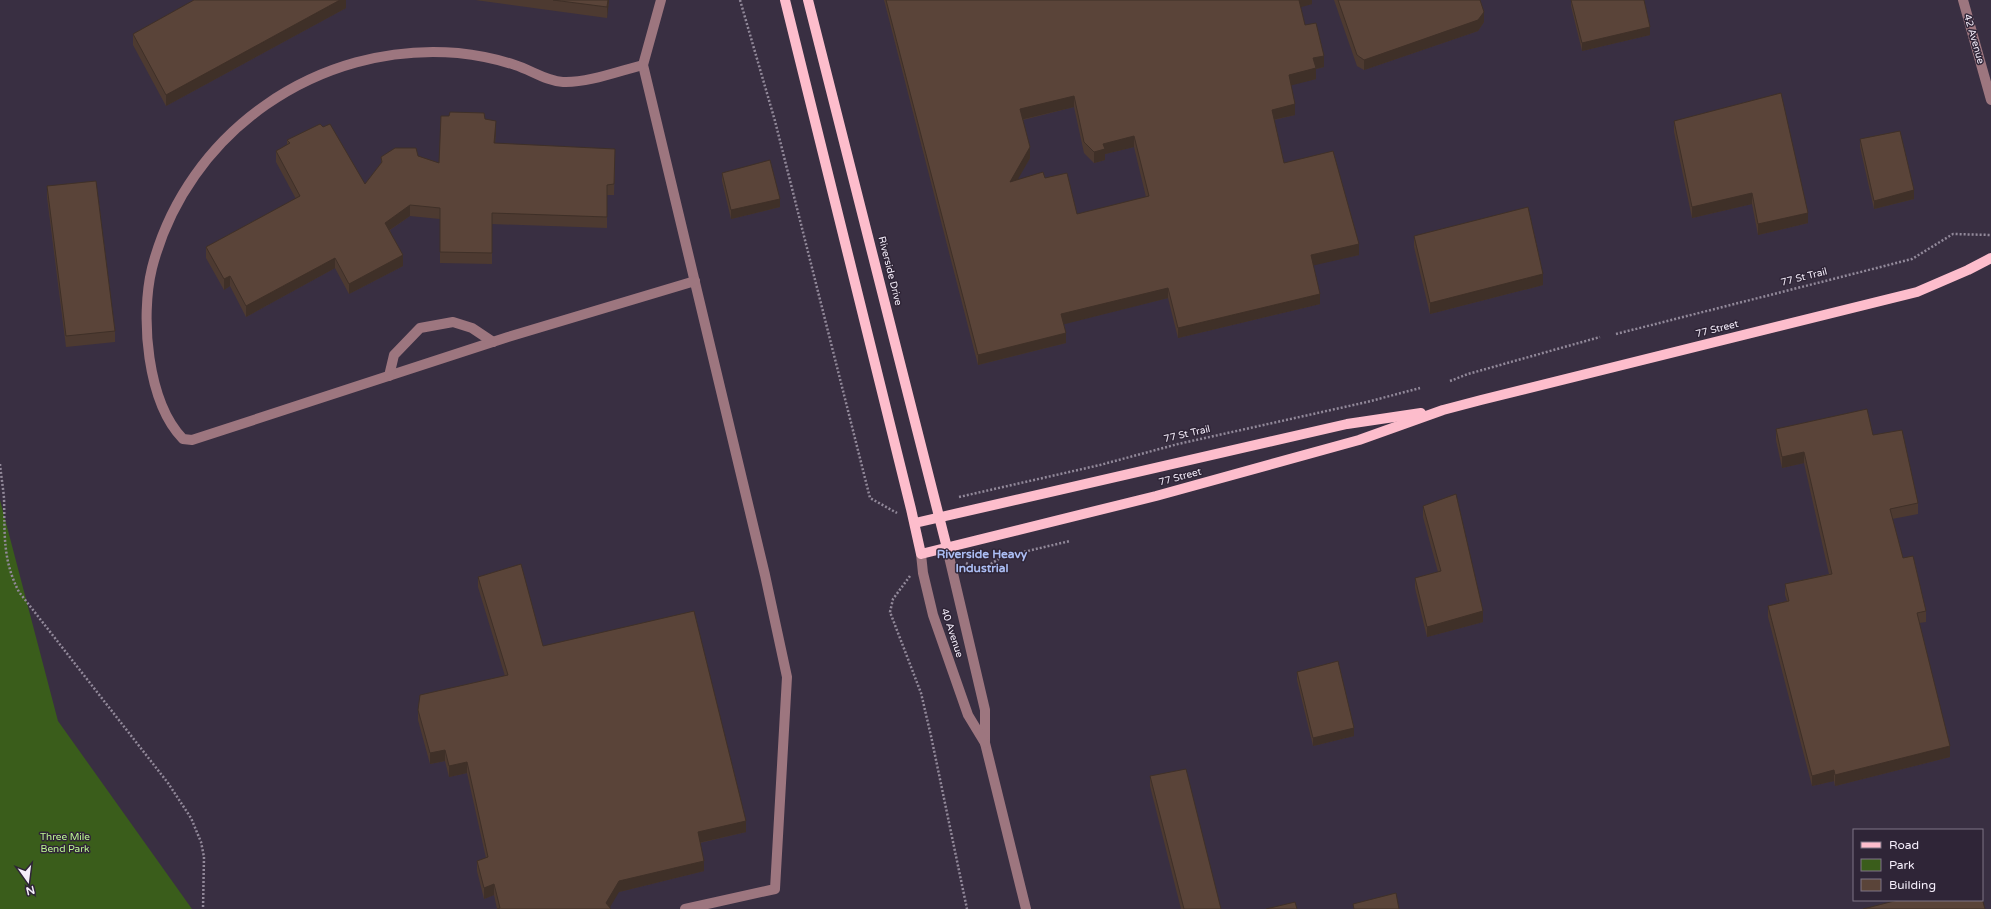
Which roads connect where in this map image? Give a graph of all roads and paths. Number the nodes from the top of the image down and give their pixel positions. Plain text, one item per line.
1 (661, 0) edge
2 (740, 0) edge
3 (785, 0) edge
4 (808, 0) edge
5 (1963, 0) edge
6 (643, 65) junction
7 (1991, 100) edge
8 (1991, 235) edge
9 (1991, 258) edge
10 (695, 282) junction
11 (1616, 334) dead end
12 (1600, 337) dead end
13 (493, 342) junction
14 (389, 376) junction
15 (1450, 381) dead end
16 (1420, 388) dead end
17 (1442, 410) junction
18 (0, 464) edge
19 (958, 496) dead end
20 (897, 513) dead end
21 (940, 517) junction
22 (914, 524) junction
23 (1070, 541) dead end
24 (947, 548) junction
25 (921, 554) junction
26 (966, 563) dead end
27 (910, 576) dead end
28 (985, 743) junction
29 (203, 909) edge
30 (687, 909) edge
31 (967, 909) edge
32 (1026, 909) edge

1 - 6 street
2 - 20 path
3 - 22 main road
4 - 21 main road, Riverside Drive
5 - 7 street, 42 Avenue
6 - 10 street
6 - 14 street
8 - 11 path, 77 St Trail
9 - 17 main road, 77 Street
10 - 13 street
10 - 30 street
12 - 15 path
13 - 14 street
13 - 14 street
16 - 19 path, 77 St Trail
17 - 21 main road, 77 Street
17 - 24 main road, 77 Street
18 - 29 path
21 - 22 main road, 77 Street
21 - 24 main road, Riverside Drive
22 - 25 main road, 40 Avenue
23 - 26 path
24 - 25 main road, 77 Street
24 - 28 street, 40 Avenue
25 - 28 street, 40 Avenue
27 - 31 path
28 - 32 street, 40 Avenue

